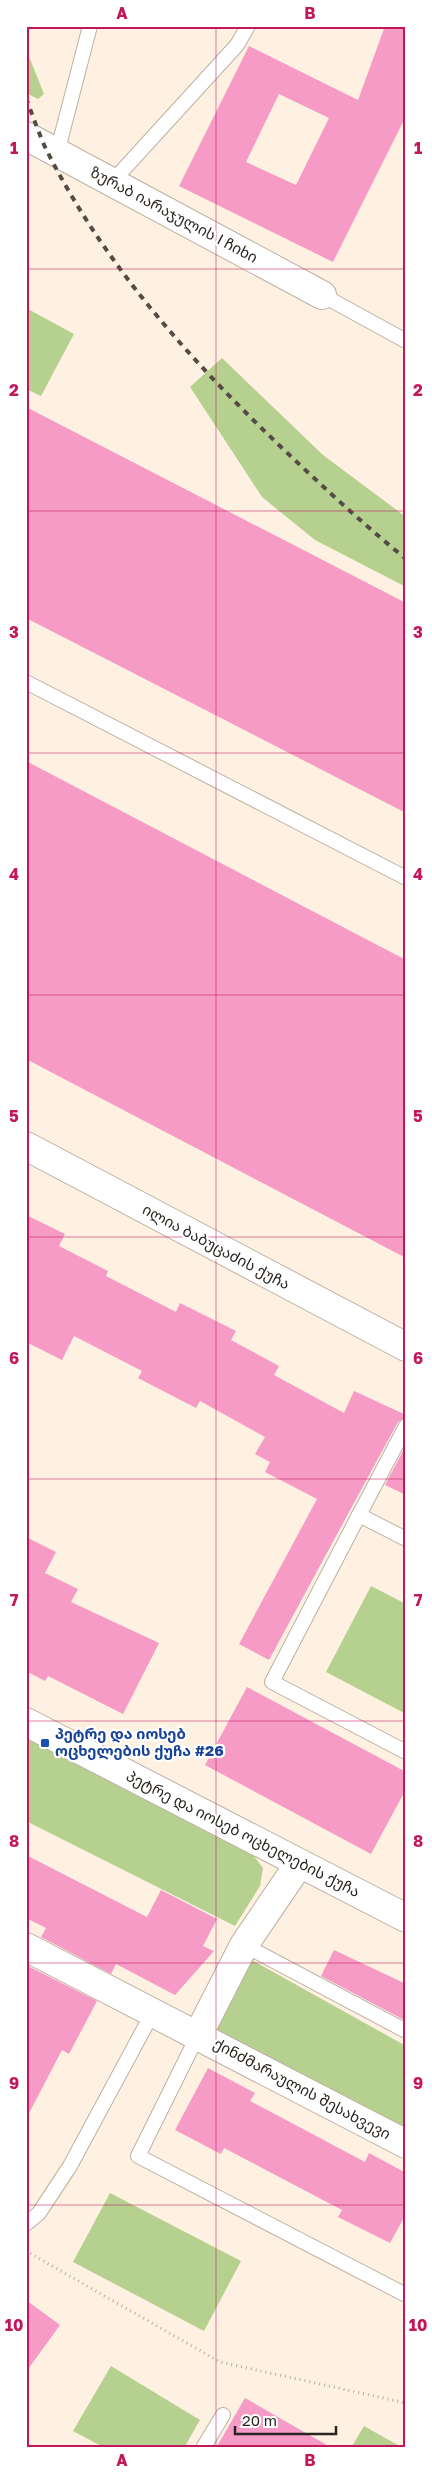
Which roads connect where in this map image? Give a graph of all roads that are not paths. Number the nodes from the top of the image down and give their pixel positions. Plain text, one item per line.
1 (90, 26) edge
2 (248, 26) edge
3 (26, 136) edge
4 (57, 153) junction
5 (112, 182) junction
6 (322, 295) joint
7 (406, 341) edge
8 (26, 682) edge
9 (406, 878) edge
10 (26, 1146) edge
11 (406, 1347) edge
12 (406, 1426) edge
13 (359, 1515) junction
14 (406, 1539) edge
15 (26, 1722) edge
16 (406, 1752) edge
17 (299, 1864) junction
18 (403, 1908) edge
19 (244, 1945) junction
20 (26, 1947) edge
21 (153, 2012) junction
22 (406, 2031) edge
23 (198, 2035) junction
24 (406, 2144) edge
25 (26, 2224) edge
26 (406, 2296) edge
27 (223, 2414) dead end
28 (204, 2448) edge

1 - 4 lane
2 - 5 lane
3 - 4 street, ზურაბ იარაჯულის I ჩიხი
4 - 5 street, ზურაბ იარაჯულის I ჩიხი
5 - 6 street, ზურაბ იარაჯულის I ჩიხი
6 - 7 lane
8 - 9 lane
10 - 11 street, ილია ბაბუცაძის ქუჩა
12 - 13 lane
13 - 14 lane
13 - 16 lane
15 - 17 street, პეტრე და იოსებ ოცხელების ქუჩა
17 - 18 street, პეტრე და იოსებ ოცხელების ქუჩა
17 - 19 street, ქინძმარაულის შესახვევი
19 - 22 lane
19 - 23 street, ქინძმარაულის შესახვევი
20 - 21 street, ქინძმარაულის შესახვევი
21 - 23 street, ქინძმარაულის შესახვევი
21 - 25 lane
23 - 24 street, ქინძმარაულის შესახვევი
23 - 26 lane
27 - 28 lane

